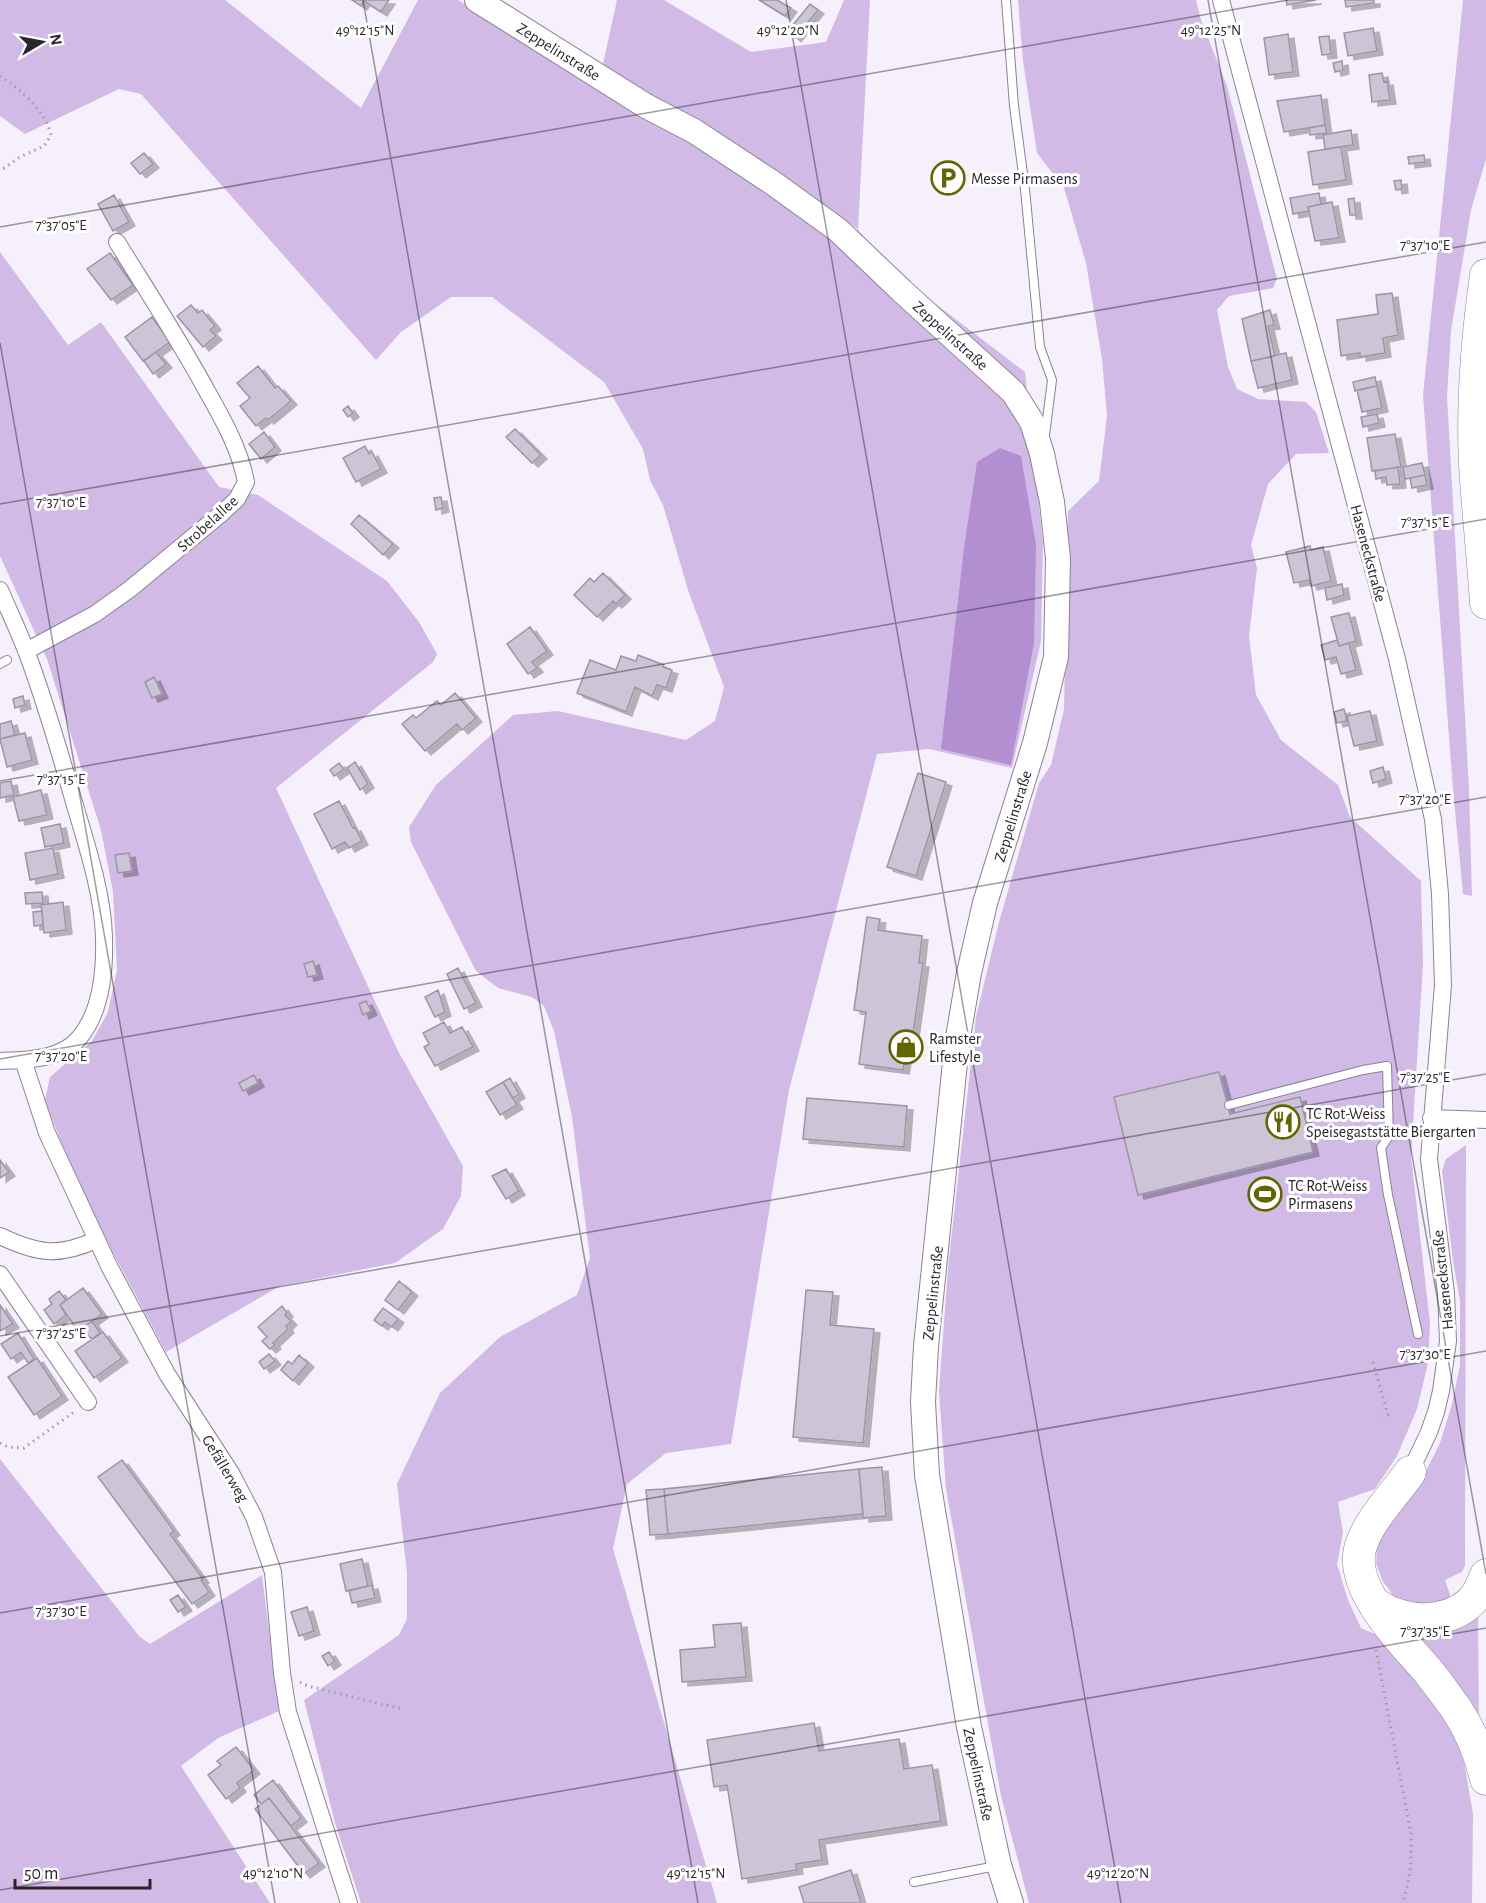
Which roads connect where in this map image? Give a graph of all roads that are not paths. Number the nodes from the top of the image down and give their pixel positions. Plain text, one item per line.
1 (477, 0) edge
2 (1006, 0) edge
3 (1221, 0) edge
4 (117, 242) dead end
5 (1486, 275) edge
6 (1042, 454) junction
7 (0, 590) edge
8 (1486, 603) edge
9 (26, 651) junction
10 (23, 1060) junction
11 (0, 1061) edge
12 (1229, 1105) dead end
13 (1486, 1120) edge
14 (1431, 1124) junction
15 (1389, 1136) junction
16 (0, 1236) edge
17 (96, 1240) junction
18 (0, 1274) edge
19 (1418, 1335) dead end
20 (88, 1402) road end
21 (1410, 1472) joint
22 (1486, 1575) edge
23 (1374, 1603) junction
24 (1486, 1779) edge
25 (999, 1865) junction
26 (914, 1882) dead end
27 (349, 1903) edge
28 (1011, 1903) edge

1 - 6 street, Zeppelinstraße
2 - 6 lane
3 - 14 street, Haseneckstraße
4 - 9 street, Strobelallee
5 - 8 highway
6 - 25 street, Zeppelinstraße
7 - 9 street
9 - 10 street
10 - 11 street
10 - 17 street, Gefällerweg
12 - 15 lane
13 - 14 street
14 - 15 lane
14 - 21 street, Haseneckstraße
15 - 19 lane
16 - 17 street
17 - 27 street, Gefällerweg
18 - 20 street
21 - 23 highway
22 - 23 highway
23 - 24 highway
25 - 26 lane
25 - 28 street, Zeppelinstraße

